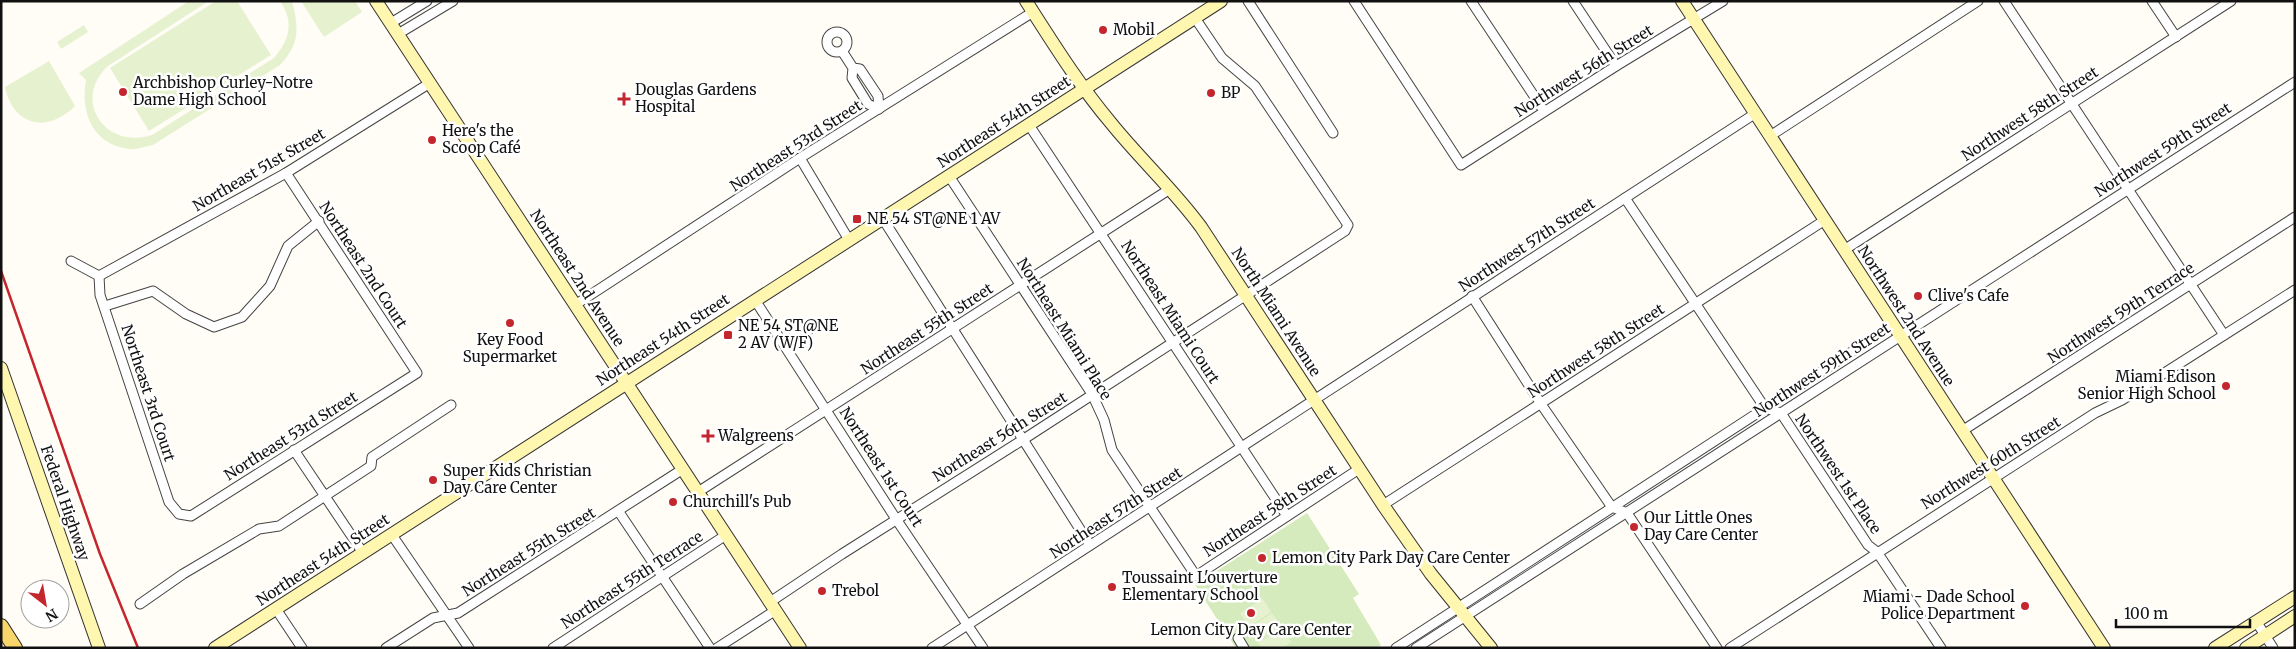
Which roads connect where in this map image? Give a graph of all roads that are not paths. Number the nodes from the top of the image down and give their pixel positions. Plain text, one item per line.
1 (376, 1) edge
2 (427, 1) edge
3 (454, 1) edge
4 (1221, 1) edge
5 (1248, 1) edge
6 (1354, 1) edge
7 (1472, 1) edge
8 (1573, 1) edge
9 (1682, 1) edge
10 (1722, 1) edge
11 (1978, 1) edge
12 (2004, 1) edge
13 (2152, 1) edge
14 (2231, 1) edge
15 (1029, 6) edge
16 (1195, 18) junction
17 (1694, 20) junction
18 (395, 29) junction
19 (2176, 37) junction
20 (842, 51) dead end
21 (1616, 66) junction
22 (2295, 82) edge
23 (430, 83) junction
24 (1085, 90) junction
25 (2071, 104) junction
26 (879, 109) junction
27 (1544, 111) junction
28 (1756, 114) junction
29 (1029, 125) junction
30 (1333, 133) dead end
31 (1770, 136) junction
32 (800, 158) junction
33 (286, 173) junction
34 (949, 176) junction
35 (1170, 189) junction
36 (2127, 189) junction
37 (1625, 198) junction
38 (2295, 217) edge
39 (883, 218) junction
40 (319, 220) junction
41 (1825, 220) junction
42 (1101, 233) junction
43 (849, 240) junction
44 (1844, 250) junction
45 (71, 261) dead end
46 (99, 276) junction
47 (1021, 284) junction
48 (2191, 285) junction
49 (2295, 290) edge
50 (1245, 295) junction
51 (1472, 296) junction
52 (755, 300) junction
53 (1694, 302) junction
54 (575, 305) junction
55 (105, 306) junction
56 (952, 329) junction
57 (1897, 331) junction
58 (2224, 335) junction
59 (1172, 342) junction
60 (1, 368) edge
61 (416, 373) joint
62 (626, 383) junction
63 (1092, 394) junction
64 (1313, 400) junction
65 (1541, 404) junction
66 (451, 405) dead end
67 (1765, 408) junction
68 (828, 410) junction
69 (1781, 413) junction
70 (1962, 431) junction
71 (1024, 439) junction
72 (1243, 447) junction
73 (294, 450) junction
74 (683, 469) junction
75 (1359, 469) junction
76 (1993, 478) junction
77 (698, 492) junction
78 (325, 495) junction
79 (1383, 504) junction
80 (1150, 506) junction
81 (1612, 507) junction
82 (619, 512) junction
83 (1627, 513) junction
84 (180, 514) joint
85 (1286, 516) junction
86 (896, 519) junction
87 (392, 535) junction
88 (726, 535) junction
89 (1090, 545) junction
90 (1877, 552) junction
91 (363, 553) junction
92 (1196, 576) joint
93 (661, 577) junction
94 (2295, 596) edge
95 (140, 604) dead end
96 (773, 606) junction
97 (276, 610) junction
98 (1462, 612) junction
99 (446, 614) junction
100 (2295, 616) edge
101 (2256, 621) junction
102 (969, 625) junction
103 (1, 626) edge
104 (2265, 635) junction
105 (1238, 638) dead end
106 (15, 648) edge
107 (99, 648) edge
108 (214, 648) edge
109 (302, 648) edge
110 (386, 648) edge
111 (469, 648) edge
112 (553, 648) edge
113 (710, 648) edge
114 (717, 648) edge
115 (800, 648) edge
116 (932, 648) edge
117 (983, 648) edge
118 (1244, 648) edge
119 (1396, 648) edge
120 (1416, 648) edge
121 (1491, 648) edge
122 (1717, 648) edge
123 (1730, 648) edge
124 (1941, 648) edge
125 (2104, 648) edge
126 (2215, 648) edge
127 (2246, 648) edge
128 (2273, 648) edge

1 - 18 main road, Northeast 2nd Avenue
2 - 18 street
3 - 18 street
4 - 16 main road, Northeast 54th Street
5 - 30 street
6 - 27 street, Northwest 56th Street
7 - 27 street
8 - 21 street
9 - 17 main road, Northwest 2nd Avenue
10 - 17 street, Northwest 56th Street
11 - 31 street
12 - 25 street
13 - 19 street
14 - 19 street, Northwest 58th Street
15 - 24 main road, North Miami Avenue
15 - 26 street, Northeast 53rd Street
16 - 24 main road, Northeast 54th Street
16 - 50 street
17 - 21 street, Northwest 56th Street
17 - 28 main road, Northwest 2nd Avenue
18 - 23 main road, Northeast 2nd Avenue
19 - 25 street, Northwest 58th Street
20 - 26 street
21 - 27 street, Northwest 56th Street
22 - 36 street, Northwest 59th Street
23 - 33 street, Northeast 51st Street
23 - 54 main road, Northeast 2nd Avenue
24 - 29 main road, Northeast 54th Street
24 - 35 main road, North Miami Avenue
25 - 36 street
25 - 44 street, Northwest 58th Street
26 - 32 street, Northeast 53rd Street
28 - 31 main road, Northwest 2nd Avenue
28 - 37 street, Northwest 57th Street
29 - 34 main road, Northeast 54th Street
29 - 42 street, Northeast Miami Court
31 - 41 main road, Northwest 2nd Avenue
32 - 43 street
32 - 54 street, Northeast 53rd Street
33 - 40 street, Northeast 2nd Court
33 - 46 street, Northeast 51st Street
34 - 39 main road, Northeast 54th Street
34 - 47 street, Northeast Miami Place
35 - 42 street, Northeast 55th Street
35 - 50 main road, North Miami Avenue
36 - 48 street
36 - 57 street, Northwest 59th Street
37 - 51 street, Northwest 57th Street
37 - 53 street
38 - 48 street, Northwest 59th Terrace
39 - 43 main road, Northeast 54th Street
39 - 56 street
40 - 55 street
40 - 61 street, Northeast 2nd Court
41 - 44 main road, Northwest 2nd Avenue
41 - 53 street, Northwest 58th Street
42 - 47 street, Northeast 55th Street
42 - 59 street, Northeast Miami Court
43 - 52 main road, Northeast 54th Street
44 - 57 main road, Northwest 2nd Avenue
45 - 46 street
46 - 55 street, Northeast 3rd Court
47 - 56 street, Northeast 55th Street
47 - 63 street, Northeast Miami Place
48 - 58 street
48 - 70 street, Northwest 59th Terrace
49 - 58 street, Northwest 60th Street
50 - 59 street, Northeast 56th Street
50 - 64 main road, North Miami Avenue
51 - 64 street, Northwest 57th Street
51 - 65 street
52 - 62 main road, Northeast 54th Street
52 - 68 street, Northeast 1st Court
53 - 65 street, Northwest 58th Street
53 - 67 street
54 - 62 main road, Northeast 2nd Avenue
55 - 84 street, Northeast 3rd Court
56 - 68 street, Northeast 55th Street
56 - 71 street
57 - 67 street, Northwest 59th Street
57 - 69 street, Northwest 59th Street
57 - 70 main road, Northwest 2nd Avenue
58 - 76 street, Northwest 60th Street
59 - 63 street, Northeast 56th Street
59 - 72 street, Northeast Miami Court
60 - 107 main road, Federal Highway
61 - 73 street, Northeast 53rd Street
62 - 74 main road, Northeast 2nd Avenue
62 - 87 main road, Northeast 54th Street
63 - 71 street, Northeast 56th Street
63 - 80 street, Northeast Miami Place
64 - 72 street, Northeast 57th Street
64 - 75 main road, North Miami Avenue
65 - 79 street, Northwest 58th Street
65 - 81 street
66 - 78 street
67 - 69 street, Northwest 1st Place
67 - 81 street, Northwest 59th Street
68 - 77 street, Northeast 55th Street
68 - 86 street, Northeast 1st Court
69 - 83 street, Northwest 59th Street
69 - 90 street, Northwest 1st Place
70 - 76 main road, Northwest 2nd Avenue
71 - 86 street, Northeast 56th Street
71 - 89 street
72 - 80 street, Northeast 57th Street
72 - 85 street, Northeast Miami Court
73 - 78 street
73 - 84 street, Northeast 53rd Street
74 - 77 main road, Northeast 2nd Avenue
74 - 82 street, Northeast 55th Street
75 - 79 main road, North Miami Avenue
75 - 85 street, Northeast 58th Street
76 - 90 street, Northwest 60th Street
76 - 125 main road, Northwest 2nd Avenue
77 - 88 main road, Northeast 2nd Avenue
78 - 91 street
78 - 95 street
79 - 98 main road, North Miami Avenue
80 - 89 street, Northeast 57th Street
80 - 92 street, Northeast Miami Place
81 - 83 street
81 - 98 street, Northwest 59th Street
82 - 93 street
82 - 99 street, Northeast 55th Street
83 - 98 street, Northwest 59th Street
83 - 122 street
85 - 92 street, Northeast 58th Street
86 - 96 street, Northeast 56th Street
86 - 102 street, Northeast 1st Court
87 - 91 main road, Northeast 54th Street
87 - 99 street
88 - 93 street, Northeast 55th Terrace
88 - 96 main road, Northeast 2nd Avenue
89 - 102 street, Northeast 57th Street
90 - 123 street, Northwest 60th Street
90 - 124 street, Northwest 1st Place
91 - 97 main road, Northeast 54th Street
93 - 112 street, Northeast 55th Terrace
93 - 113 street
94 - 101 main road
96 - 114 street, Northeast 56th Street
96 - 115 main road, Northeast 2nd Avenue
97 - 108 main road, Northeast 54th Street
97 - 109 street
98 - 119 street
98 - 120 street
98 - 121 main road, North Miami Avenue
99 - 110 street, Northeast 55th Street
99 - 111 street
100 - 104 main road
101 - 104 street
101 - 126 main road
102 - 116 street, Northeast 57th Street
102 - 117 street, Northeast 1st Court
103 - 106 main road
104 - 127 main road
104 - 128 street
105 - 118 street

